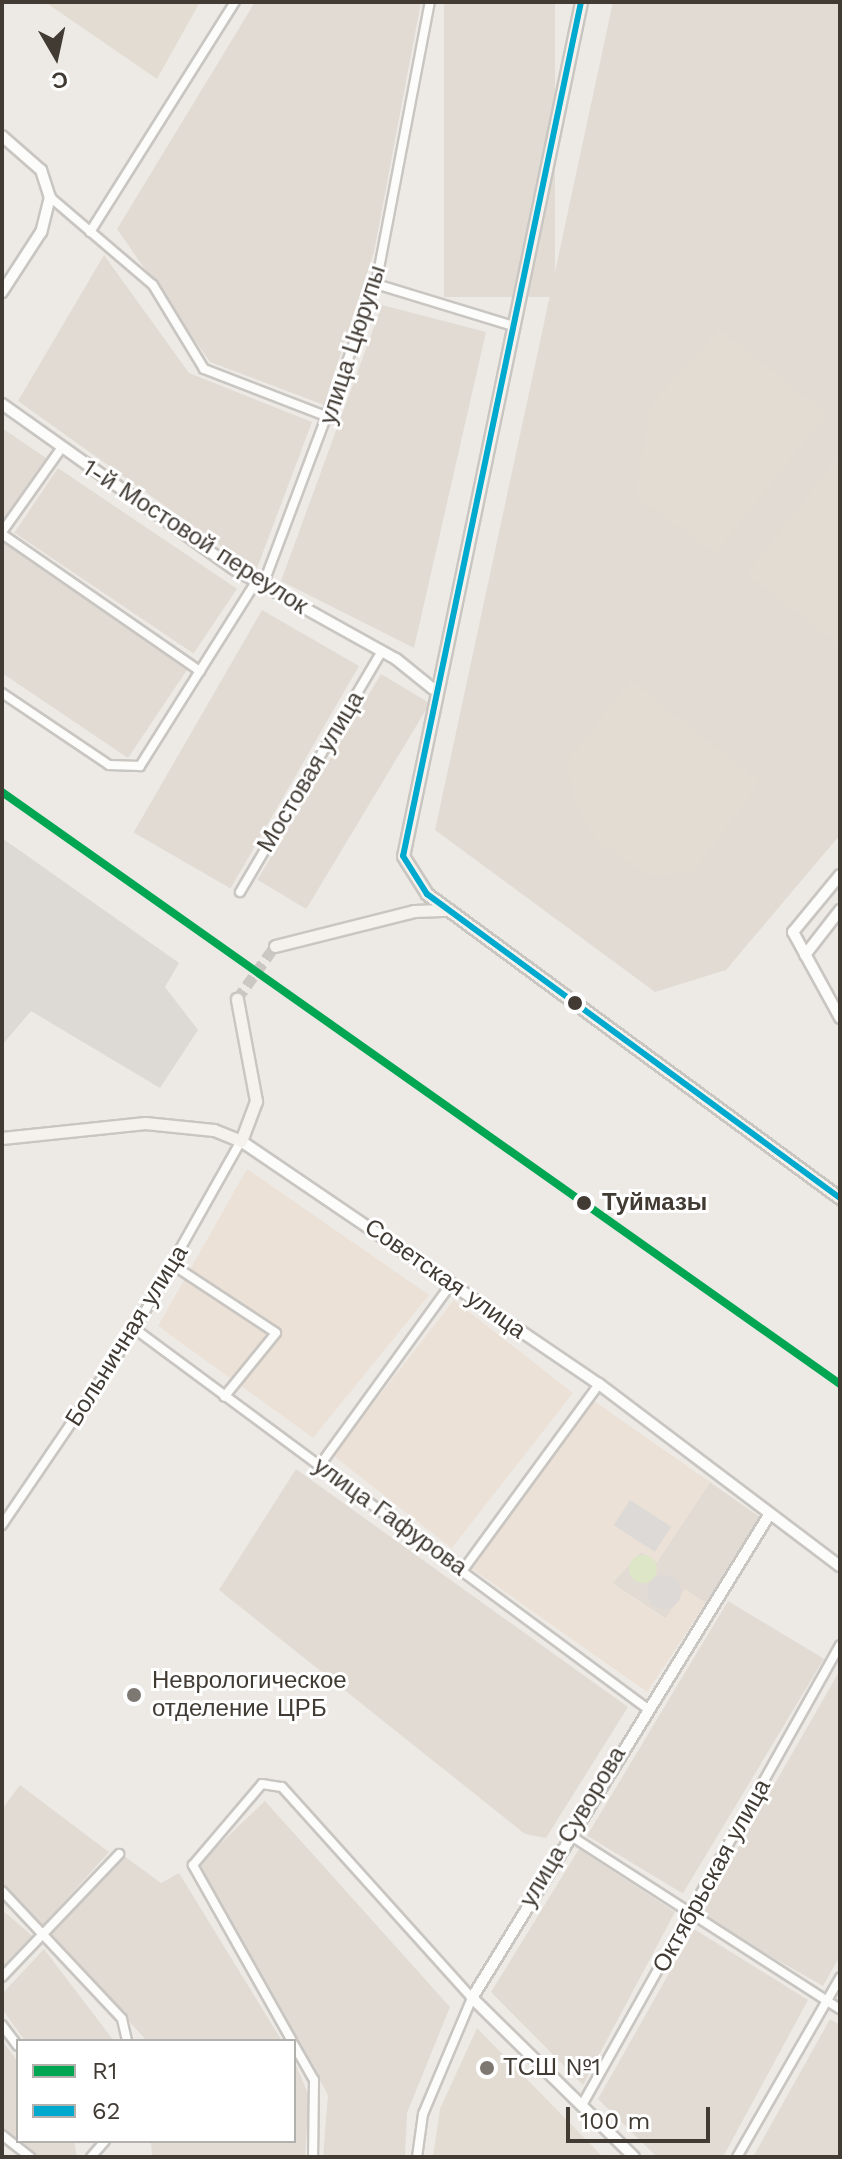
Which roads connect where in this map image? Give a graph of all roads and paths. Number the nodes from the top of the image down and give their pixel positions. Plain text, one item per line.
1 (235, 2) edge
2 (430, 2) edge
3 (581, 2) edge
4 (2, 136) edge
5 (50, 197) junction
6 (90, 232) junction
7 (376, 284) junction
8 (2, 292) edge
9 (510, 325) junction
10 (2, 404) edge
11 (331, 418) junction
12 (60, 450) junction
13 (2, 533) edge
14 (260, 583) junction
15 (382, 651) junction
16 (200, 671) junction
17 (433, 689) junction
18 (2, 693) edge
19 (840, 875) edge
20 (240, 892) dead end
21 (449, 910) junction
22 (840, 910) edge
23 (275, 946) tunnel mouth
24 (805, 955) junction
25 (237, 999) dead end
26 (840, 1018) edge
27 (2, 1138) edge
28 (241, 1141) junction
29 (840, 1198) edge
30 (173, 1265) junction
31 (451, 1284) junction
32 (135, 1329) junction
33 (599, 1384) junction
34 (224, 1397) junction
35 (320, 1465) junction
36 (769, 1515) junction
37 (2, 1525) edge
38 (840, 1566) edge
39 (463, 1570) junction
40 (840, 1645) edge
41 (645, 1707) junction
42 (567, 1834) junction
43 (119, 1854) dead end
44 (2, 1891) edge
45 (692, 1914) junction
46 (42, 1928) junction
47 (2, 1977) edge
48 (840, 1978) edge
49 (472, 1998) junction
50 (827, 2001) junction
51 (840, 2009) edge
52 (2, 2025) edge
53 (127, 2039) edge
54 (291, 2039) edge
55 (16, 2043) edge
56 (296, 2048) edge
57 (582, 2105) junction
58 (2, 2135) edge
59 (30, 2157) edge
60 (313, 2157) edge
61 (417, 2157) edge
62 (634, 2157) edge
63 (737, 2157) edge

1 - 6 street
2 - 7 street, улица Цюрупы
3 - 9 main road
4 - 5 street
5 - 6 street
5 - 8 street
6 - 11 street
7 - 9 street
7 - 11 street, улица Цюрупы
9 - 17 main road
10 - 12 street, 1-й Мостовой переулок
11 - 14 street, улица Цюрупы
12 - 13 street
12 - 14 street, 1-й Мостовой переулок
13 - 16 street
14 - 15 street, 1-й Мостовой переулок
14 - 16 street, улица Цюрупы
15 - 17 street, 1-й Мостовой переулок
15 - 20 street, Мостовая улица
16 - 18 street, улица Цюрупы
17 - 21 main road
19 - 24 street
21 - 23 main road
21 - 29 main road
22 - 24 street
24 - 26 street
25 - 28 main road
27 - 28 main road, Советская улица
28 - 30 street, Больничная улица
28 - 31 street, Советская улица
30 - 32 street, Больничная улица
30 - 34 street
31 - 33 street, Советская улица
31 - 35 street
32 - 34 street, улица Гафурова
32 - 37 street, Больничная улица
33 - 36 street, Советская улица
33 - 39 street
34 - 35 street, улица Гафурова
35 - 39 street, улица Гафурова
36 - 38 street, Советская улица
36 - 41 street, улица Суворова
39 - 41 street, улица Гафурова
40 - 45 street, Октябрьская улица
41 - 42 street, улица Суворова
42 - 45 street
42 - 49 street, улица Суворова
43 - 46 street
44 - 46 street
45 - 50 street
45 - 57 street, Октябрьская улица
46 - 47 street
46 - 53 street
48 - 50 street
49 - 54 street
49 - 57 street
49 - 61 street, улица Суворова
50 - 51 street
50 - 63 street
52 - 55 street
56 - 60 street
57 - 62 street
58 - 59 street

